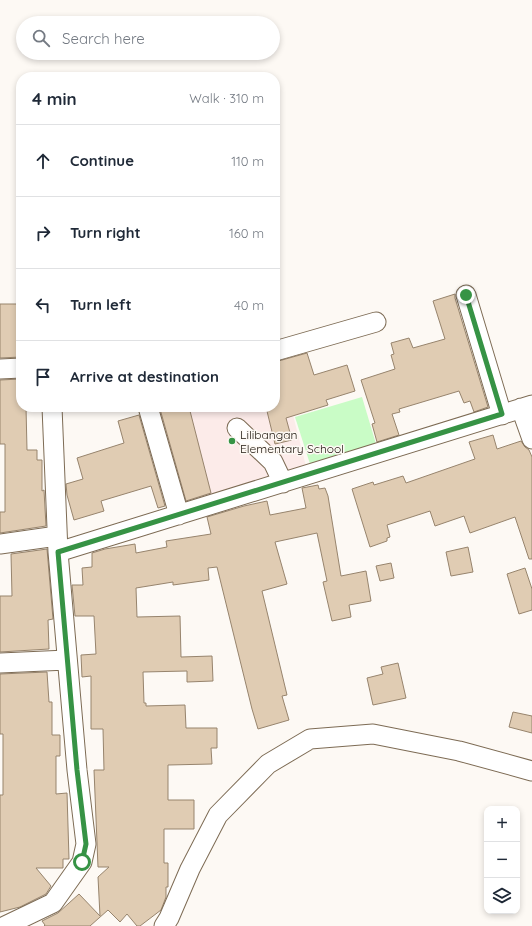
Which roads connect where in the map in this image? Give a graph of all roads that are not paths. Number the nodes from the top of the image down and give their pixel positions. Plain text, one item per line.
1 (466, 295) dead end
2 (376, 322) dead end
3 (280, 350) edge
4 (16, 368) edge
5 (0, 369) edge
6 (527, 407) edge
7 (52, 412) edge
8 (149, 412) edge
9 (502, 414) junction
10 (237, 428) dead end
11 (532, 439) edge
12 (283, 483) junction
13 (179, 515) junction
14 (0, 544) edge
15 (58, 544) junction
16 (67, 660) junction
17 (0, 663) edge
18 (532, 771) edge
19 (6, 926) edge
20 (164, 926) edge

1 - 9 street
2 - 3 street
4 - 5 street
6 - 9 street
6 - 11 street
7 - 15 street
8 - 13 street
9 - 12 street
10 - 12 street
12 - 13 street
13 - 15 street
14 - 15 street
15 - 16 street
16 - 17 street
16 - 19 street
18 - 20 street

